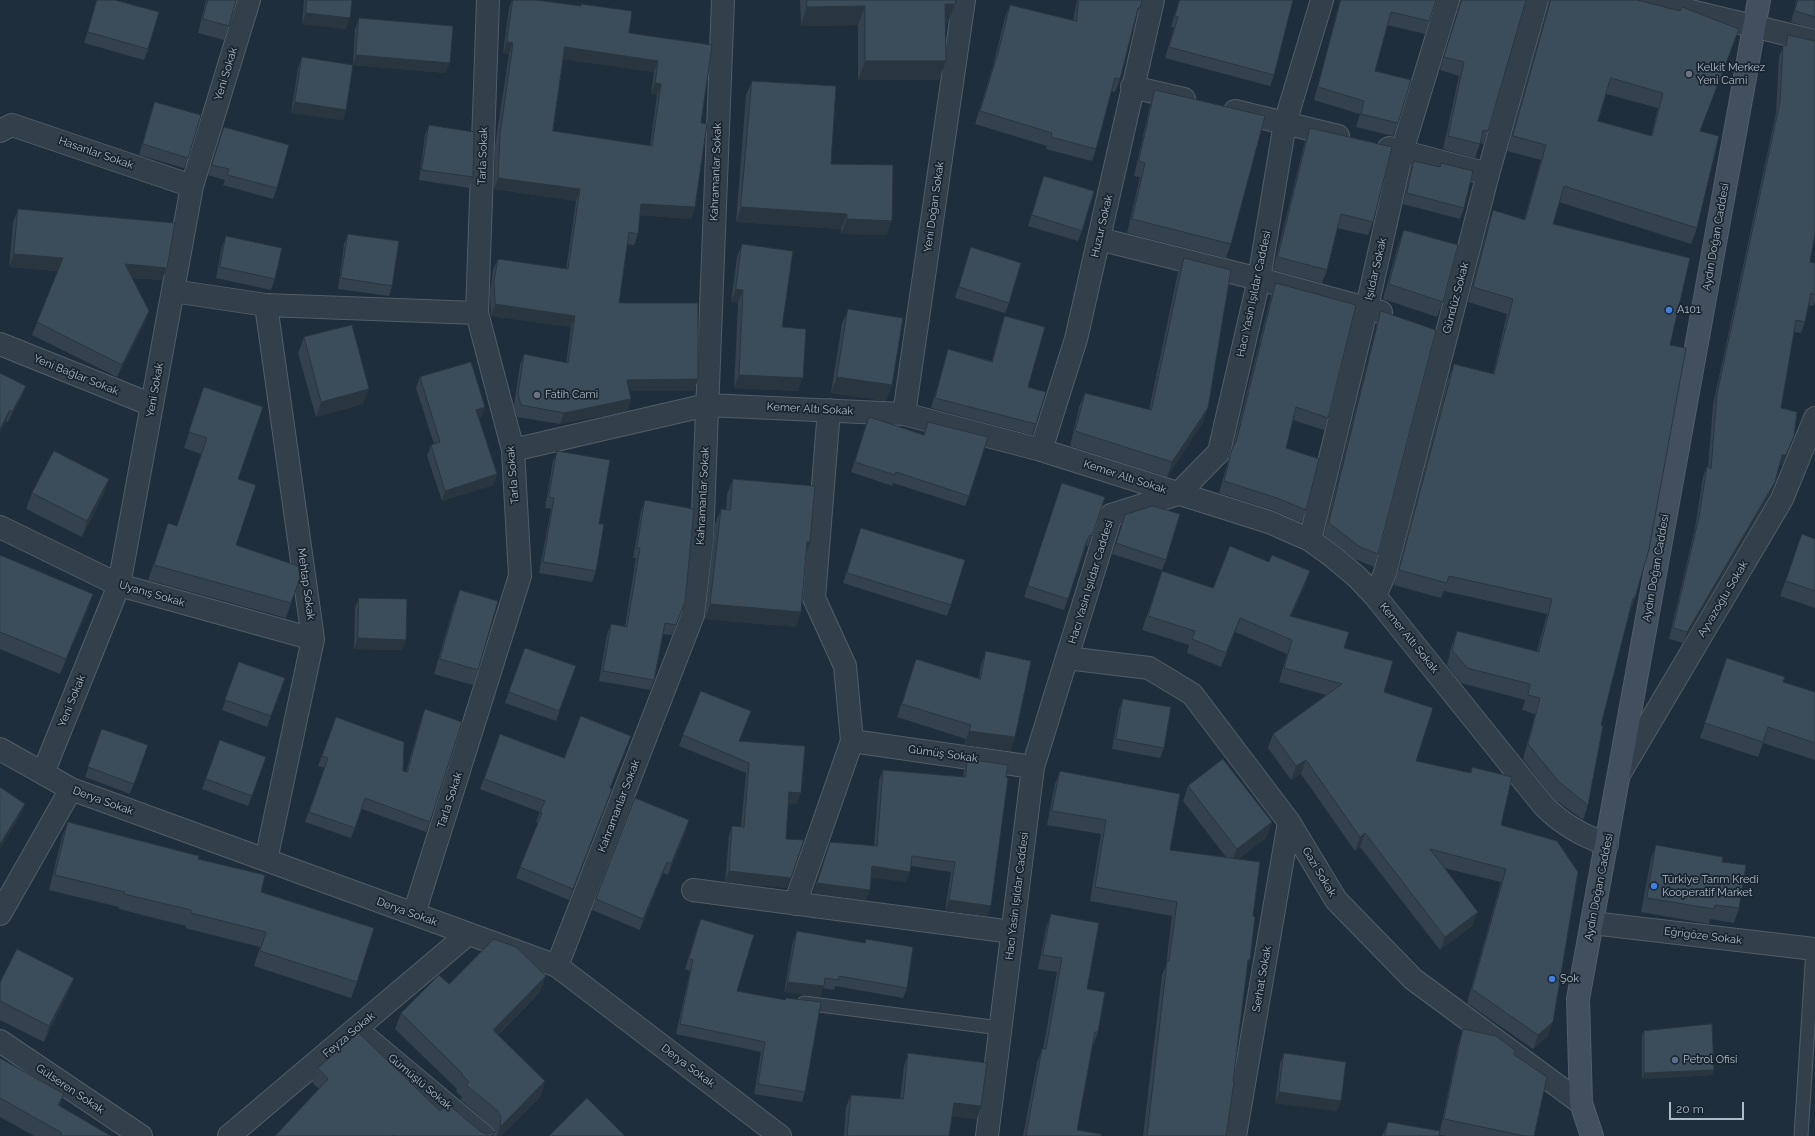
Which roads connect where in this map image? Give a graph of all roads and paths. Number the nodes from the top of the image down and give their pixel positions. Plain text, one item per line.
1 (249, 0) edge
2 (488, 0) edge
3 (722, 0) edge
4 (964, 0) edge
5 (1153, 0) edge
6 (1322, 0) edge
7 (1448, 0) edge
8 (1537, 0) edge
9 (1645, 0) edge
10 (1759, 0) edge
11 (1754, 27) junction
12 (1815, 40) edge
13 (1132, 87) junction
14 (1285, 123) junction
15 (0, 131) edge
16 (1402, 151) junction
17 (1488, 174) junction
18 (192, 186) junction
19 (1099, 239) junction
20 (1259, 279) junction
21 (173, 291) junction
22 (266, 305) junction
23 (1367, 307) junction
24 (477, 314) junction
25 (1403, 319) edge
26 (1425, 327) edge
27 (1447, 334) junction
28 (0, 344) edge
29 (152, 405) junction
30 (707, 405) junction
31 (829, 410) junction
32 (904, 414) junction
33 (1813, 428) edge
34 (513, 450) junction
35 (1041, 450) junction
36 (1178, 494) junction
37 (0, 527) edge
38 (1310, 540) junction
39 (119, 585) junction
40 (1375, 596) junction
41 (314, 639) junction
42 (1067, 658) junction
43 (852, 741) junction
44 (0, 749) edge
45 (1033, 767) junction
46 (43, 773) junction
47 (1619, 774) junction
48 (71, 790) junction
49 (1289, 822) junction
50 (1608, 844) junction
51 (266, 860) junction
52 (693, 890) dead end
53 (795, 904) junction
54 (0, 914) edge
55 (414, 914) junction
56 (1592, 923) junction
57 (1012, 932) junction
58 (468, 934) junction
59 (1814, 949) edge
60 (557, 966) junction
61 (789, 1001) edge
62 (1000, 1028) junction
63 (356, 1029) junction
64 (0, 1041) edge
65 (1581, 1103) junction
66 (141, 1136) edge
67 (229, 1136) edge
68 (484, 1136) edge
69 (780, 1136) edge
70 (987, 1136) edge
71 (1235, 1136) edge
72 (1592, 1136) edge
73 (1802, 1136) edge

1 - 18 street, Yeni Sokak
2 - 24 street, Tarla Sokak
3 - 30 street, Kahramanlar Sokak
4 - 32 street, Yeni Doğan Sokak
5 - 13 street, Huzur Sokak
6 - 14 street, Hacı Yasin Işıldar Caddesi
7 - 16 street, Işıldar Sokak
8 - 17 street, Gündüz Sokak
9 - 11 street
10 - 11 main road, Aydın Doğan Caddesi
11 - 12 street
11 - 47 main road, Aydın Doğan Caddesi
13 - 14 street
13 - 19 street, Huzur Sokak
14 - 16 street
14 - 20 street, Hacı Yasin Işıldar Caddesi
15 - 18 street, Hasanlar Sokak
16 - 17 street
16 - 23 street, Işıldar Sokak
17 - 27 street, Gündüz Sokak
18 - 21 street, Yeni Sokak
19 - 20 street
19 - 35 street, Huzur Sokak
20 - 23 street
20 - 36 street, Hacı Yasin Işıldar Caddesi
21 - 22 street
21 - 29 street, Yeni Sokak
22 - 24 street
22 - 41 street, Mehtap Sokak
23 - 25 street
23 - 38 street, Işıldar Sokak
24 - 34 street, Tarla Sokak
26 - 27 street
27 - 40 street, Gündüz Sokak
28 - 29 street, Yeni Bağlar Sokak
29 - 39 street, Yeni Sokak
30 - 31 street, Kemer Altı Sokak
30 - 34 street, Kemer Altı Sokak
30 - 60 street, Kahramanlar Sokak
31 - 32 street, Kemer Altı Sokak
31 - 43 street
32 - 35 street, Kemer Altı Sokak
33 - 47 street, Ayvazoğlu Sokak
34 - 55 street, Tarla Sokak
35 - 36 street, Kemer Altı Sokak
36 - 38 street, Kemer Altı Sokak
36 - 42 street, Hacı Yasin Işıldar Caddesi
37 - 39 street, Uyanış Sokak
38 - 40 street, Kemer Altı Sokak
39 - 41 street, Uyanış Sokak
39 - 46 street, Yeni Sokak
40 - 50 street, Kemer Altı Sokak
41 - 51 street, Mehtap Sokak
42 - 45 street, Hacı Yasin Işıldar Caddesi
42 - 49 street, Gazi Sokak
43 - 45 street, Gümüş Sokak
43 - 53 street
44 - 46 street, Derya Sokak
45 - 57 street, Hacı Yasin Işıldar Caddesi
46 - 48 street, Derya Sokak
47 - 50 main road, Aydın Doğan Caddesi
48 - 51 street, Derya Sokak
48 - 54 street
49 - 65 street, Gazi Sokak
49 - 71 street, Serhat Sokak
50 - 56 main road, Aydın Doğan Caddesi
51 - 55 street, Derya Sokak
52 - 53 street
53 - 57 street
55 - 58 street, Derya Sokak
56 - 59 street, Eğrigöze Sokak
56 - 65 main road, Aydın Doğan Caddesi
57 - 62 street, Hacı Yasin Işıldar Caddesi
58 - 60 street, Derya Sokak
58 - 63 street, Feyza Sokak
59 - 73 lane
60 - 69 street, Derya Sokak
61 - 62 lane
62 - 70 street, Hacı Yasin Işıldar Caddesi
63 - 67 street, Feyza Sokak
63 - 68 street, Gümüşlü Sokak
64 - 66 street, Gülseren Sokak
65 - 72 main road, Aydın Doğan Caddesi

